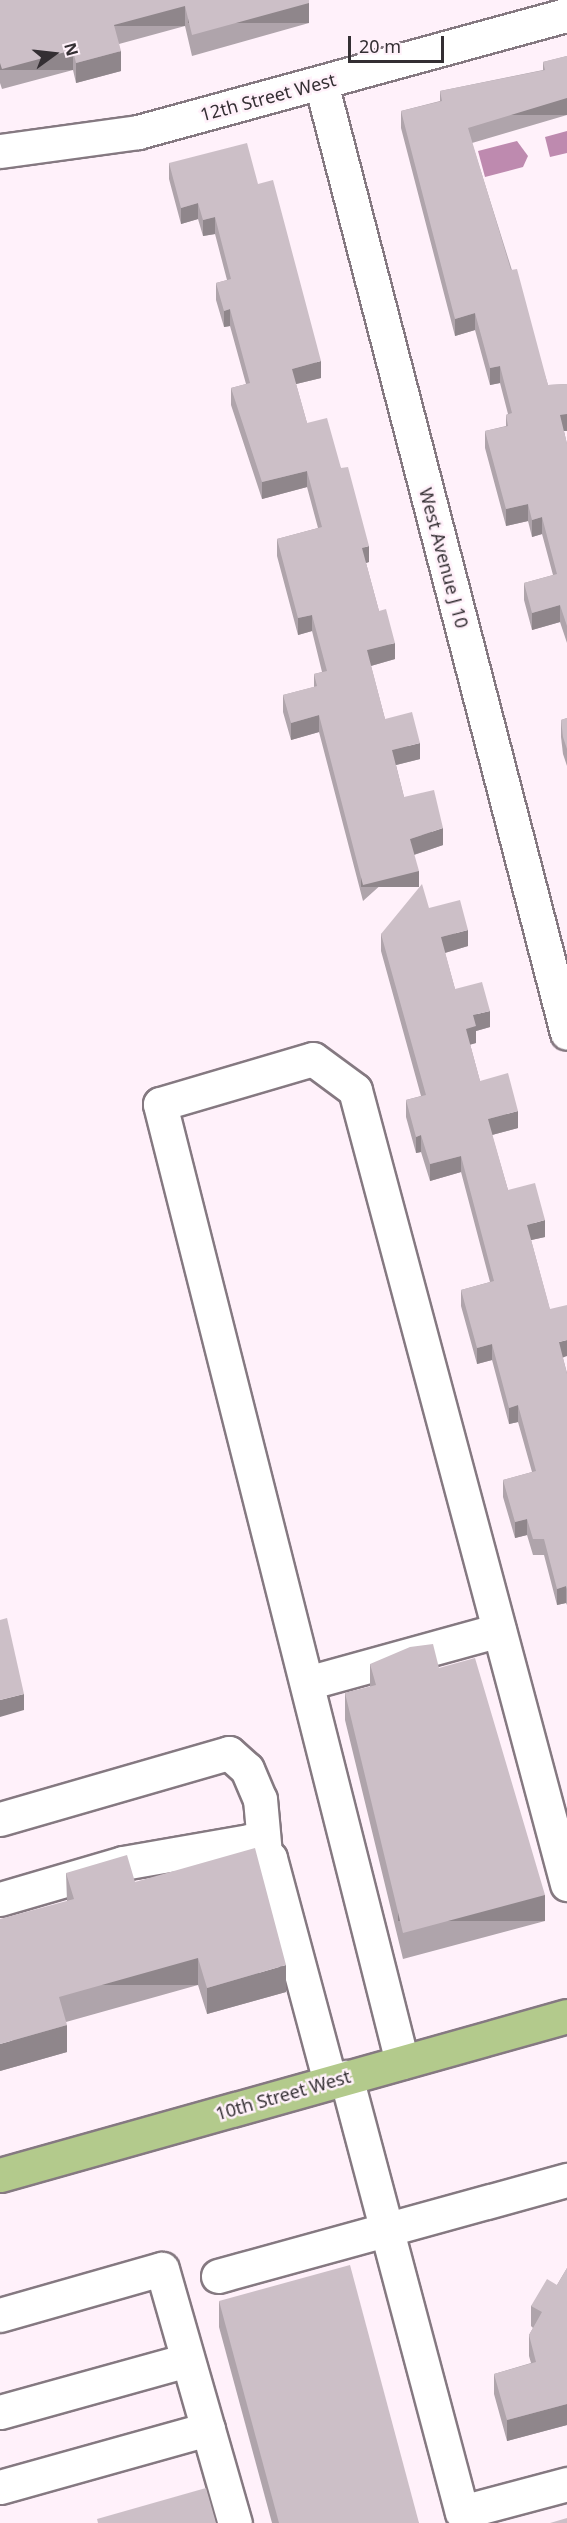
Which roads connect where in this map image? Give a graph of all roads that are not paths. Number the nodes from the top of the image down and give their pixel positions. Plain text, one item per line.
1 (567, 15) edge
2 (321, 83) junction
3 (0, 151) edge
4 (567, 1033) edge
5 (499, 1630) junction
6 (307, 1683) junction
7 (0, 1819) edge
8 (265, 1854) junction
9 (567, 1884) edge
10 (0, 1899) edge
11 (567, 2016) edge
12 (402, 2062) junction
13 (338, 2080) junction
14 (0, 2175) edge
15 (567, 2180) edge
16 (388, 2229) junction
17 (218, 2276) dead end
18 (0, 2315) edge
19 (187, 2360) junction
20 (0, 2412) edge
21 (208, 2429) junction
22 (567, 2484) edge
23 (0, 2487) edge
24 (235, 2523) edge

1 - 2 street, 12th Street West
2 - 3 street, 12th Street West
2 - 4 street, West Avenue J 10
5 - 6 street
5 - 6 street
5 - 9 street
6 - 12 street
7 - 8 street
8 - 10 street
8 - 13 street
11 - 12 main road, 10th Street West
12 - 13 main road, 10th Street West
13 - 14 main road, 10th Street West
13 - 16 street
15 - 16 street
16 - 17 street
16 - 22 street
18 - 19 street
19 - 20 street
19 - 21 street
21 - 23 street
21 - 24 street

